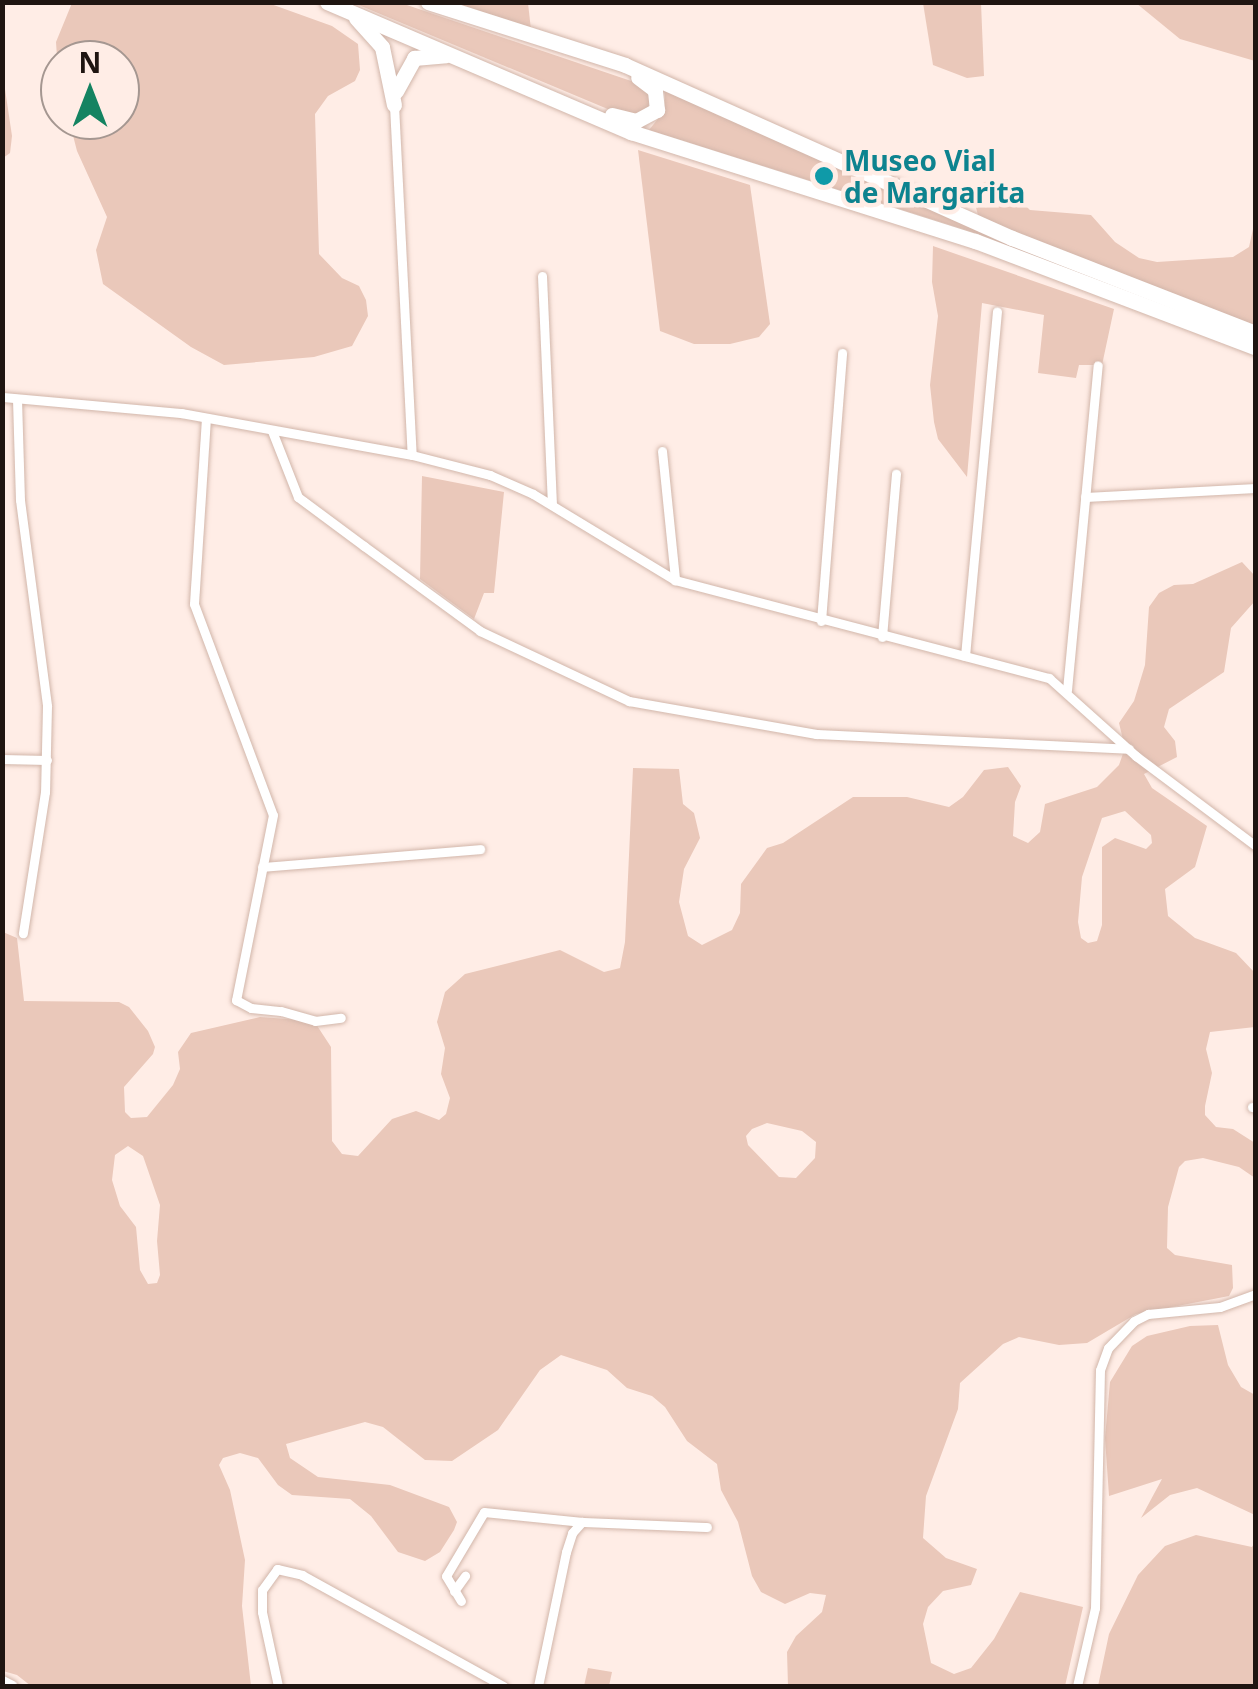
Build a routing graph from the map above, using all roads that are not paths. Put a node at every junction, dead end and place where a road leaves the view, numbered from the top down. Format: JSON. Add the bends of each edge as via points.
{"nodes":[{"id":1,"x":327,"y":2,"type":"edge"},
{"id":2,"x":428,"y":2,"type":"edge"},
{"id":3,"x":346,"y":9,"type":"junction"},
{"id":4,"x":546,"y":40,"type":"junction"},
{"id":5,"x":455,"y":56,"type":"junction"},
{"id":6,"x":486,"y":69,"type":"junction"},
{"id":7,"x":394,"y":105,"type":"junction"},
{"id":8,"x":542,"y":276,"type":"dead end"},
{"id":9,"x":997,"y":311,"type":"dead end"},
{"id":10,"x":1256,"y":333,"type":"edge"},
{"id":11,"x":1256,"y":348,"type":"edge"},
{"id":12,"x":842,"y":353,"type":"dead end"},
{"id":13,"x":1098,"y":365,"type":"dead end"},
{"id":14,"x":2,"y":397,"type":"edge"},
{"id":15,"x":17,"y":399,"type":"junction"},
{"id":16,"x":206,"y":418,"type":"junction"},
{"id":17,"x":272,"y":431,"type":"junction"},
{"id":18,"x":662,"y":451,"type":"dead end"},
{"id":19,"x":412,"y":455,"type":"junction"},
{"id":20,"x":896,"y":474,"type":"dead end"},
{"id":21,"x":1256,"y":488,"type":"edge"},
{"id":22,"x":1085,"y":498,"type":"junction"},
{"id":23,"x":552,"y":505,"type":"junction"},
{"id":24,"x":675,"y":580,"type":"junction"},
{"id":25,"x":821,"y":621,"type":"junction"},
{"id":26,"x":882,"y":637,"type":"junction"},
{"id":27,"x":964,"y":656,"type":"junction"},
{"id":28,"x":1066,"y":690,"type":"junction"},
{"id":29,"x":1129,"y":750,"type":"junction"},
{"id":30,"x":2,"y":759,"type":"edge"},
{"id":31,"x":47,"y":760,"type":"junction"},
{"id":32,"x":1256,"y":846,"type":"edge"},
{"id":33,"x":480,"y":849,"type":"dead end"},
{"id":34,"x":262,"y":866,"type":"junction"},
{"id":35,"x":23,"y":933,"type":"dead end"},
{"id":36,"x":341,"y":1018,"type":"dead end"},
{"id":37,"x":1256,"y":1294,"type":"edge"},
{"id":38,"x":582,"y":1522,"type":"junction"},
{"id":39,"x":708,"y":1528,"type":"dead end"},
{"id":40,"x":464,"y":1576,"type":"dead end"},
{"id":41,"x":454,"y":1591,"type":"junction"},
{"id":42,"x":461,"y":1601,"type":"dead end"},
{"id":43,"x":2,"y":1681,"type":"edge"},
{"id":44,"x":12,"y":1686,"type":"edge"},
{"id":45,"x":278,"y":1686,"type":"edge"},
{"id":46,"x":503,"y":1686,"type":"edge"},
{"id":47,"x":538,"y":1686,"type":"edge"},
{"id":48,"x":1077,"y":1686,"type":"edge"}],
"edges":[{"from":1,"to":3,"type":"main road"},
{"from":2,"to":4,"type":"main road"},
{"from":3,"to":5,"type":"main road"},
{"from":3,"to":7,"type":"main road","via":[[382,47]]},
{"from":4,"to":6,"type":"main road","via":[[650,84],[657,110],[644,120],[626,120]]},
{"from":4,"to":10,"type":"main road","via":[[656,78],[1012,238]]},
{"from":5,"to":6,"type":"main road"},
{"from":5,"to":7,"type":"main road","via":[[414,58],[400,76]]},
{"from":6,"to":11,"type":"main road","via":[[631,132],[975,241]]},
{"from":7,"to":19,"type":"street"},
{"from":8,"to":23,"type":"street"},
{"from":9,"to":27,"type":"street"},
{"from":12,"to":25,"type":"street"},
{"from":13,"to":22,"type":"street"},
{"from":14,"to":15,"type":"street"},
{"from":15,"to":16,"type":"street"},
{"from":15,"to":31,"type":"street","via":[[20,500],[47,706]]},
{"from":16,"to":17,"type":"street"},
{"from":16,"to":34,"type":"street","via":[[194,604],[273,815]]},
{"from":17,"to":19,"type":"street"},
{"from":17,"to":29,"type":"street","via":[[298,496],[480,631],[629,701],[816,734]]},
{"from":18,"to":24,"type":"street"},
{"from":19,"to":23,"type":"street","via":[[490,476]]},
{"from":20,"to":26,"type":"street"},
{"from":21,"to":22,"type":"street"},
{"from":22,"to":28,"type":"street"},
{"from":23,"to":24,"type":"street"},
{"from":24,"to":25,"type":"street"},
{"from":25,"to":26,"type":"street"},
{"from":26,"to":27,"type":"street"},
{"from":27,"to":28,"type":"street","via":[[1049,678]]},
{"from":28,"to":29,"type":"street"},
{"from":29,"to":32,"type":"street"},
{"from":30,"to":31,"type":"street"},
{"from":31,"to":35,"type":"street"},
{"from":33,"to":34,"type":"street"},
{"from":34,"to":36,"type":"street","via":[[236,1000],[315,1021]]},
{"from":37,"to":48,"type":"street","via":[[1220,1308],[1148,1314],[1108,1348],[1100,1370],[1096,1608]]},
{"from":38,"to":39,"type":"street"},
{"from":38,"to":41,"type":"street","via":[[484,1512],[448,1568]]},
{"from":38,"to":47,"type":"street","via":[[566,1552]]},
{"from":40,"to":41,"type":"street"},
{"from":41,"to":42,"type":"street"},
{"from":43,"to":44,"type":"street"},
{"from":45,"to":46,"type":"street","via":[[262,1612],[262,1590],[277,1569],[302,1575]]}]}
